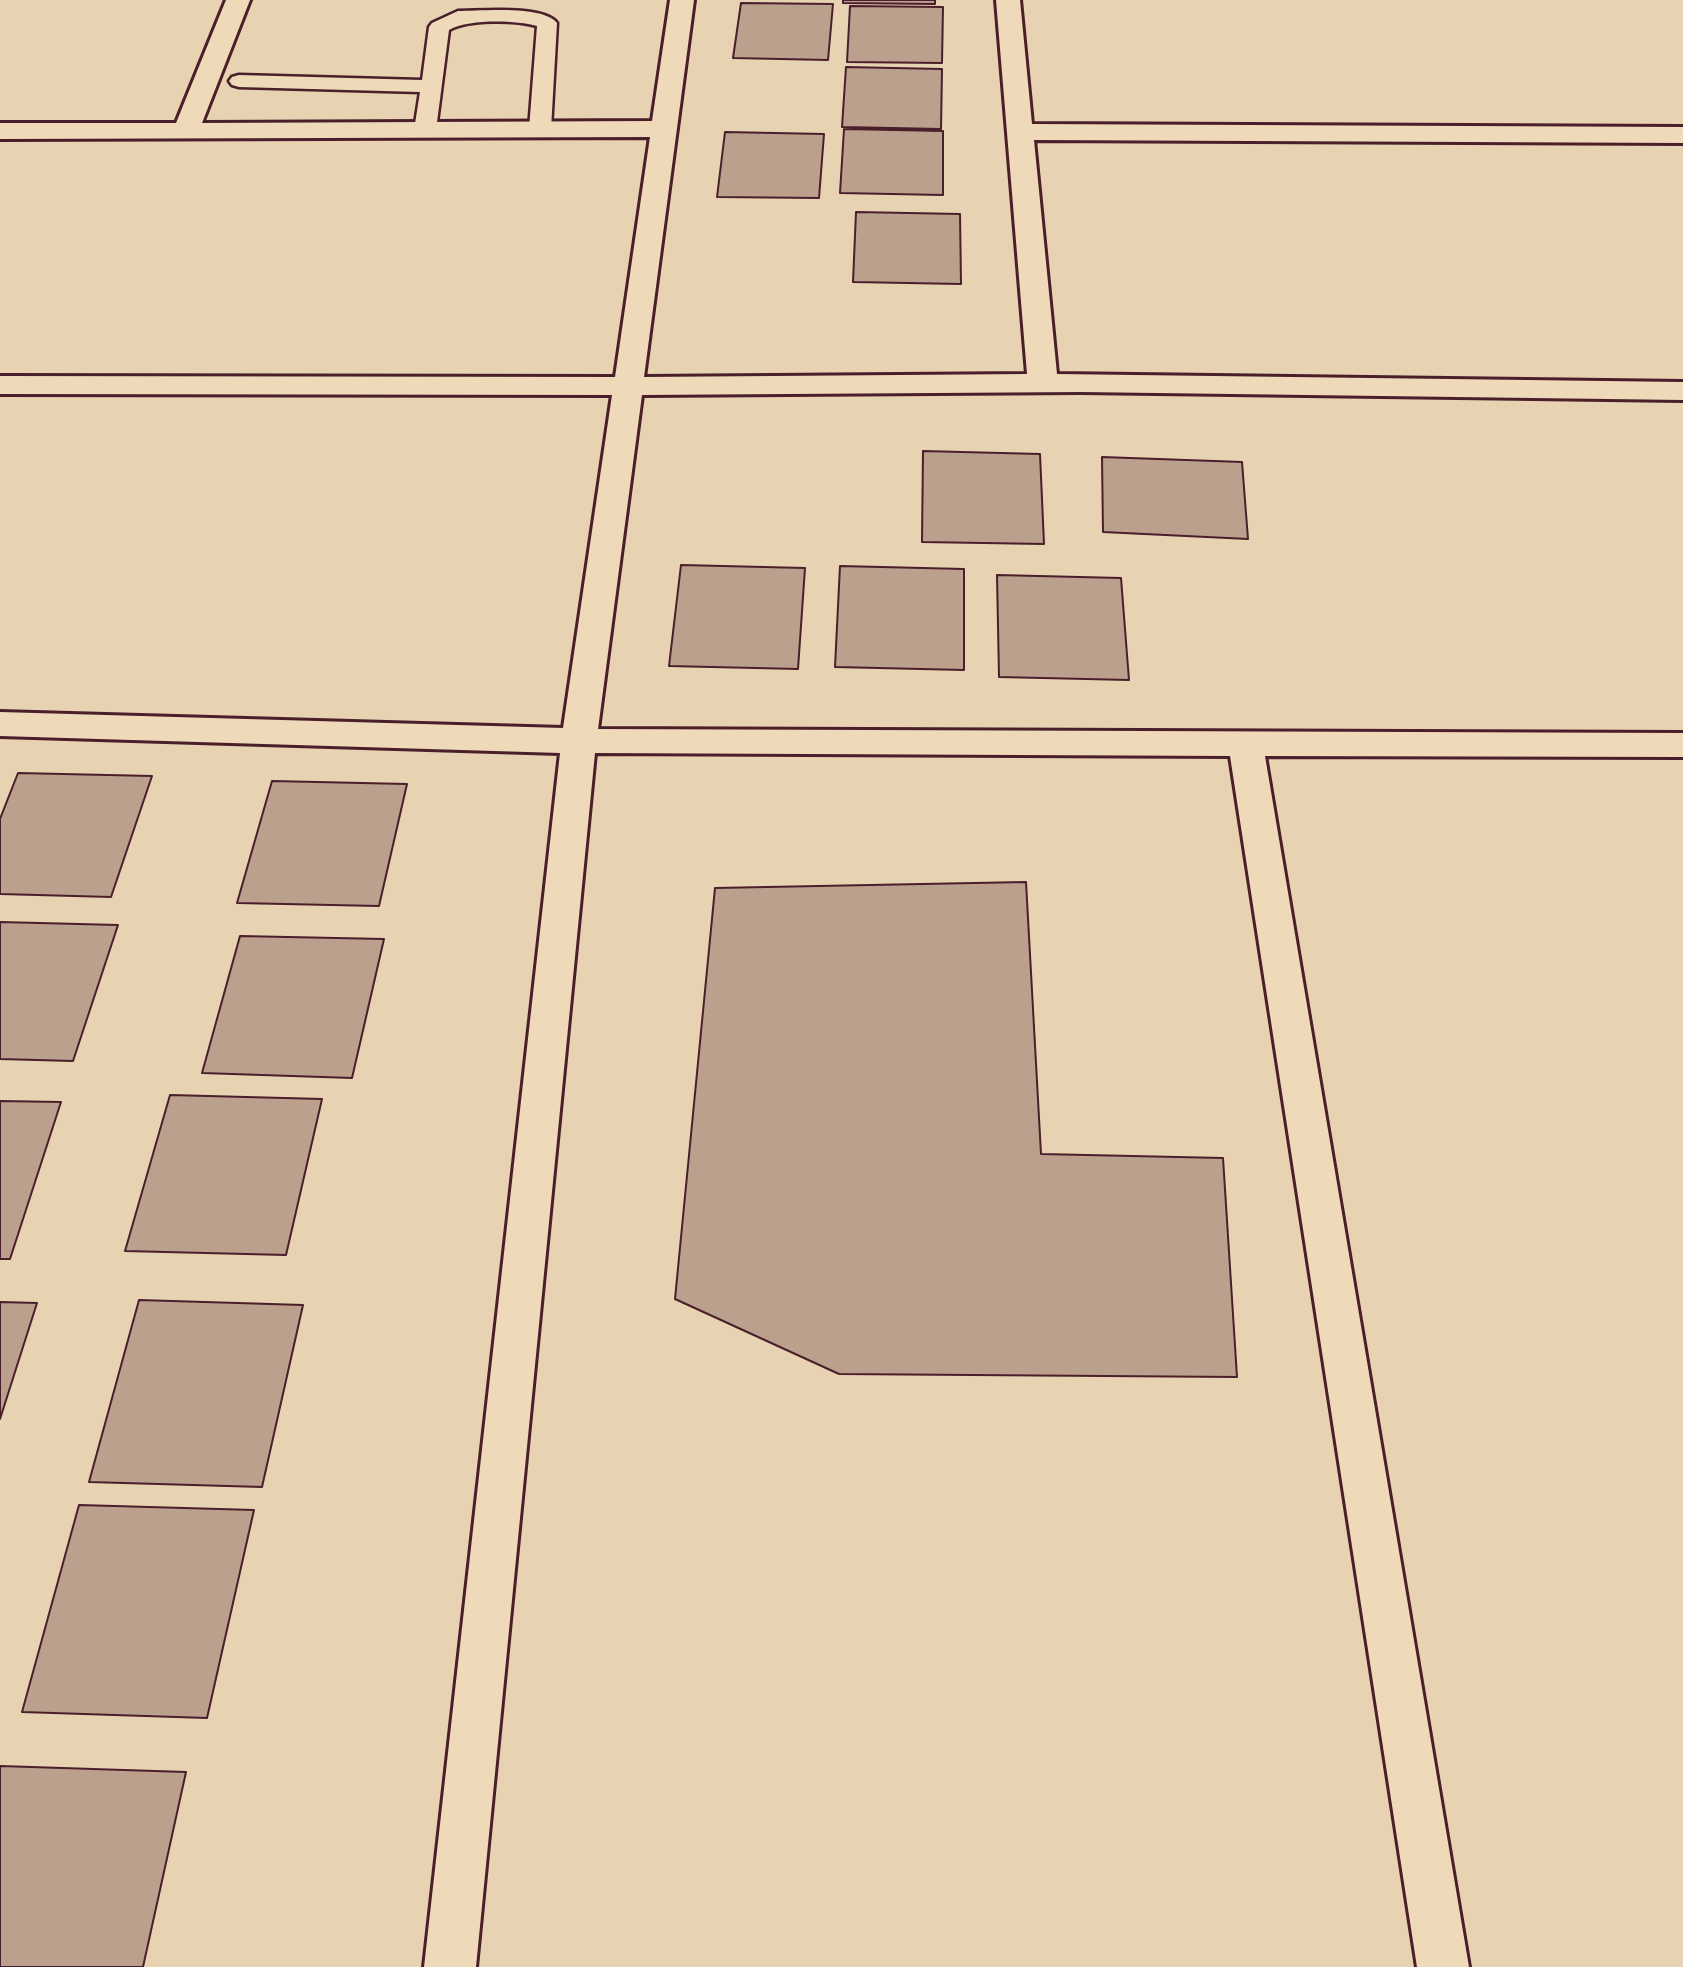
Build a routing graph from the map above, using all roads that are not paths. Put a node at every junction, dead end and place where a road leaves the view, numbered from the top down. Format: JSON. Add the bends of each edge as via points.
{"nodes":[{"id":1,"x":239,"y":0,"type":"edge"},
{"id":2,"x":681,"y":0,"type":"edge"},
{"id":3,"x":1008,"y":0,"type":"edge"},
{"id":4,"x":239,"y":81,"type":"dead end"},
{"id":5,"x":431,"y":86,"type":"junction"},
{"id":6,"x":663,"y":129,"type":"junction"},
{"id":7,"x":186,"y":130,"type":"junction"},
{"id":8,"x":425,"y":130,"type":"junction"},
{"id":9,"x":540,"y":130,"type":"junction"},
{"id":10,"x":0,"y":131,"type":"edge"},
{"id":11,"x":1020,"y":132,"type":"junction"},
{"id":12,"x":1683,"y":135,"type":"edge"},
{"id":13,"x":1043,"y":383,"type":"junction"},
{"id":14,"x":0,"y":385,"type":"edge"},
{"id":15,"x":629,"y":386,"type":"junction"},
{"id":16,"x":1683,"y":391,"type":"edge"},
{"id":17,"x":0,"y":724,"type":"edge"},
{"id":18,"x":579,"y":741,"type":"junction"},
{"id":19,"x":1246,"y":744,"type":"junction"},
{"id":20,"x":1683,"y":745,"type":"edge"},
{"id":21,"x":450,"y":1967,"type":"edge"},
{"id":22,"x":1443,"y":1967,"type":"edge"}],
"edges":[{"from":1,"to":7,"type":"street"},
{"from":2,"to":6,"type":"street"},
{"from":3,"to":11,"type":"street"},
{"from":4,"to":5,"type":"lane"},
{"from":5,"to":8,"type":"lane"},
{"from":5,"to":9,"type":"lane","via":[[439,27],[447,21],[458,17],[539,19],[547,23]]},
{"from":6,"to":9,"type":"street"},
{"from":6,"to":15,"type":"street"},
{"from":7,"to":8,"type":"street"},
{"from":7,"to":10,"type":"street"},
{"from":8,"to":9,"type":"street"},
{"from":11,"to":12,"type":"street"},
{"from":11,"to":13,"type":"street"},
{"from":13,"to":15,"type":"street"},
{"from":13,"to":16,"type":"street"},
{"from":14,"to":15,"type":"street"},
{"from":15,"to":18,"type":"street"},
{"from":17,"to":18,"type":"street"},
{"from":18,"to":19,"type":"street"},
{"from":18,"to":21,"type":"street"},
{"from":19,"to":20,"type":"street"},
{"from":19,"to":22,"type":"street"}]}
